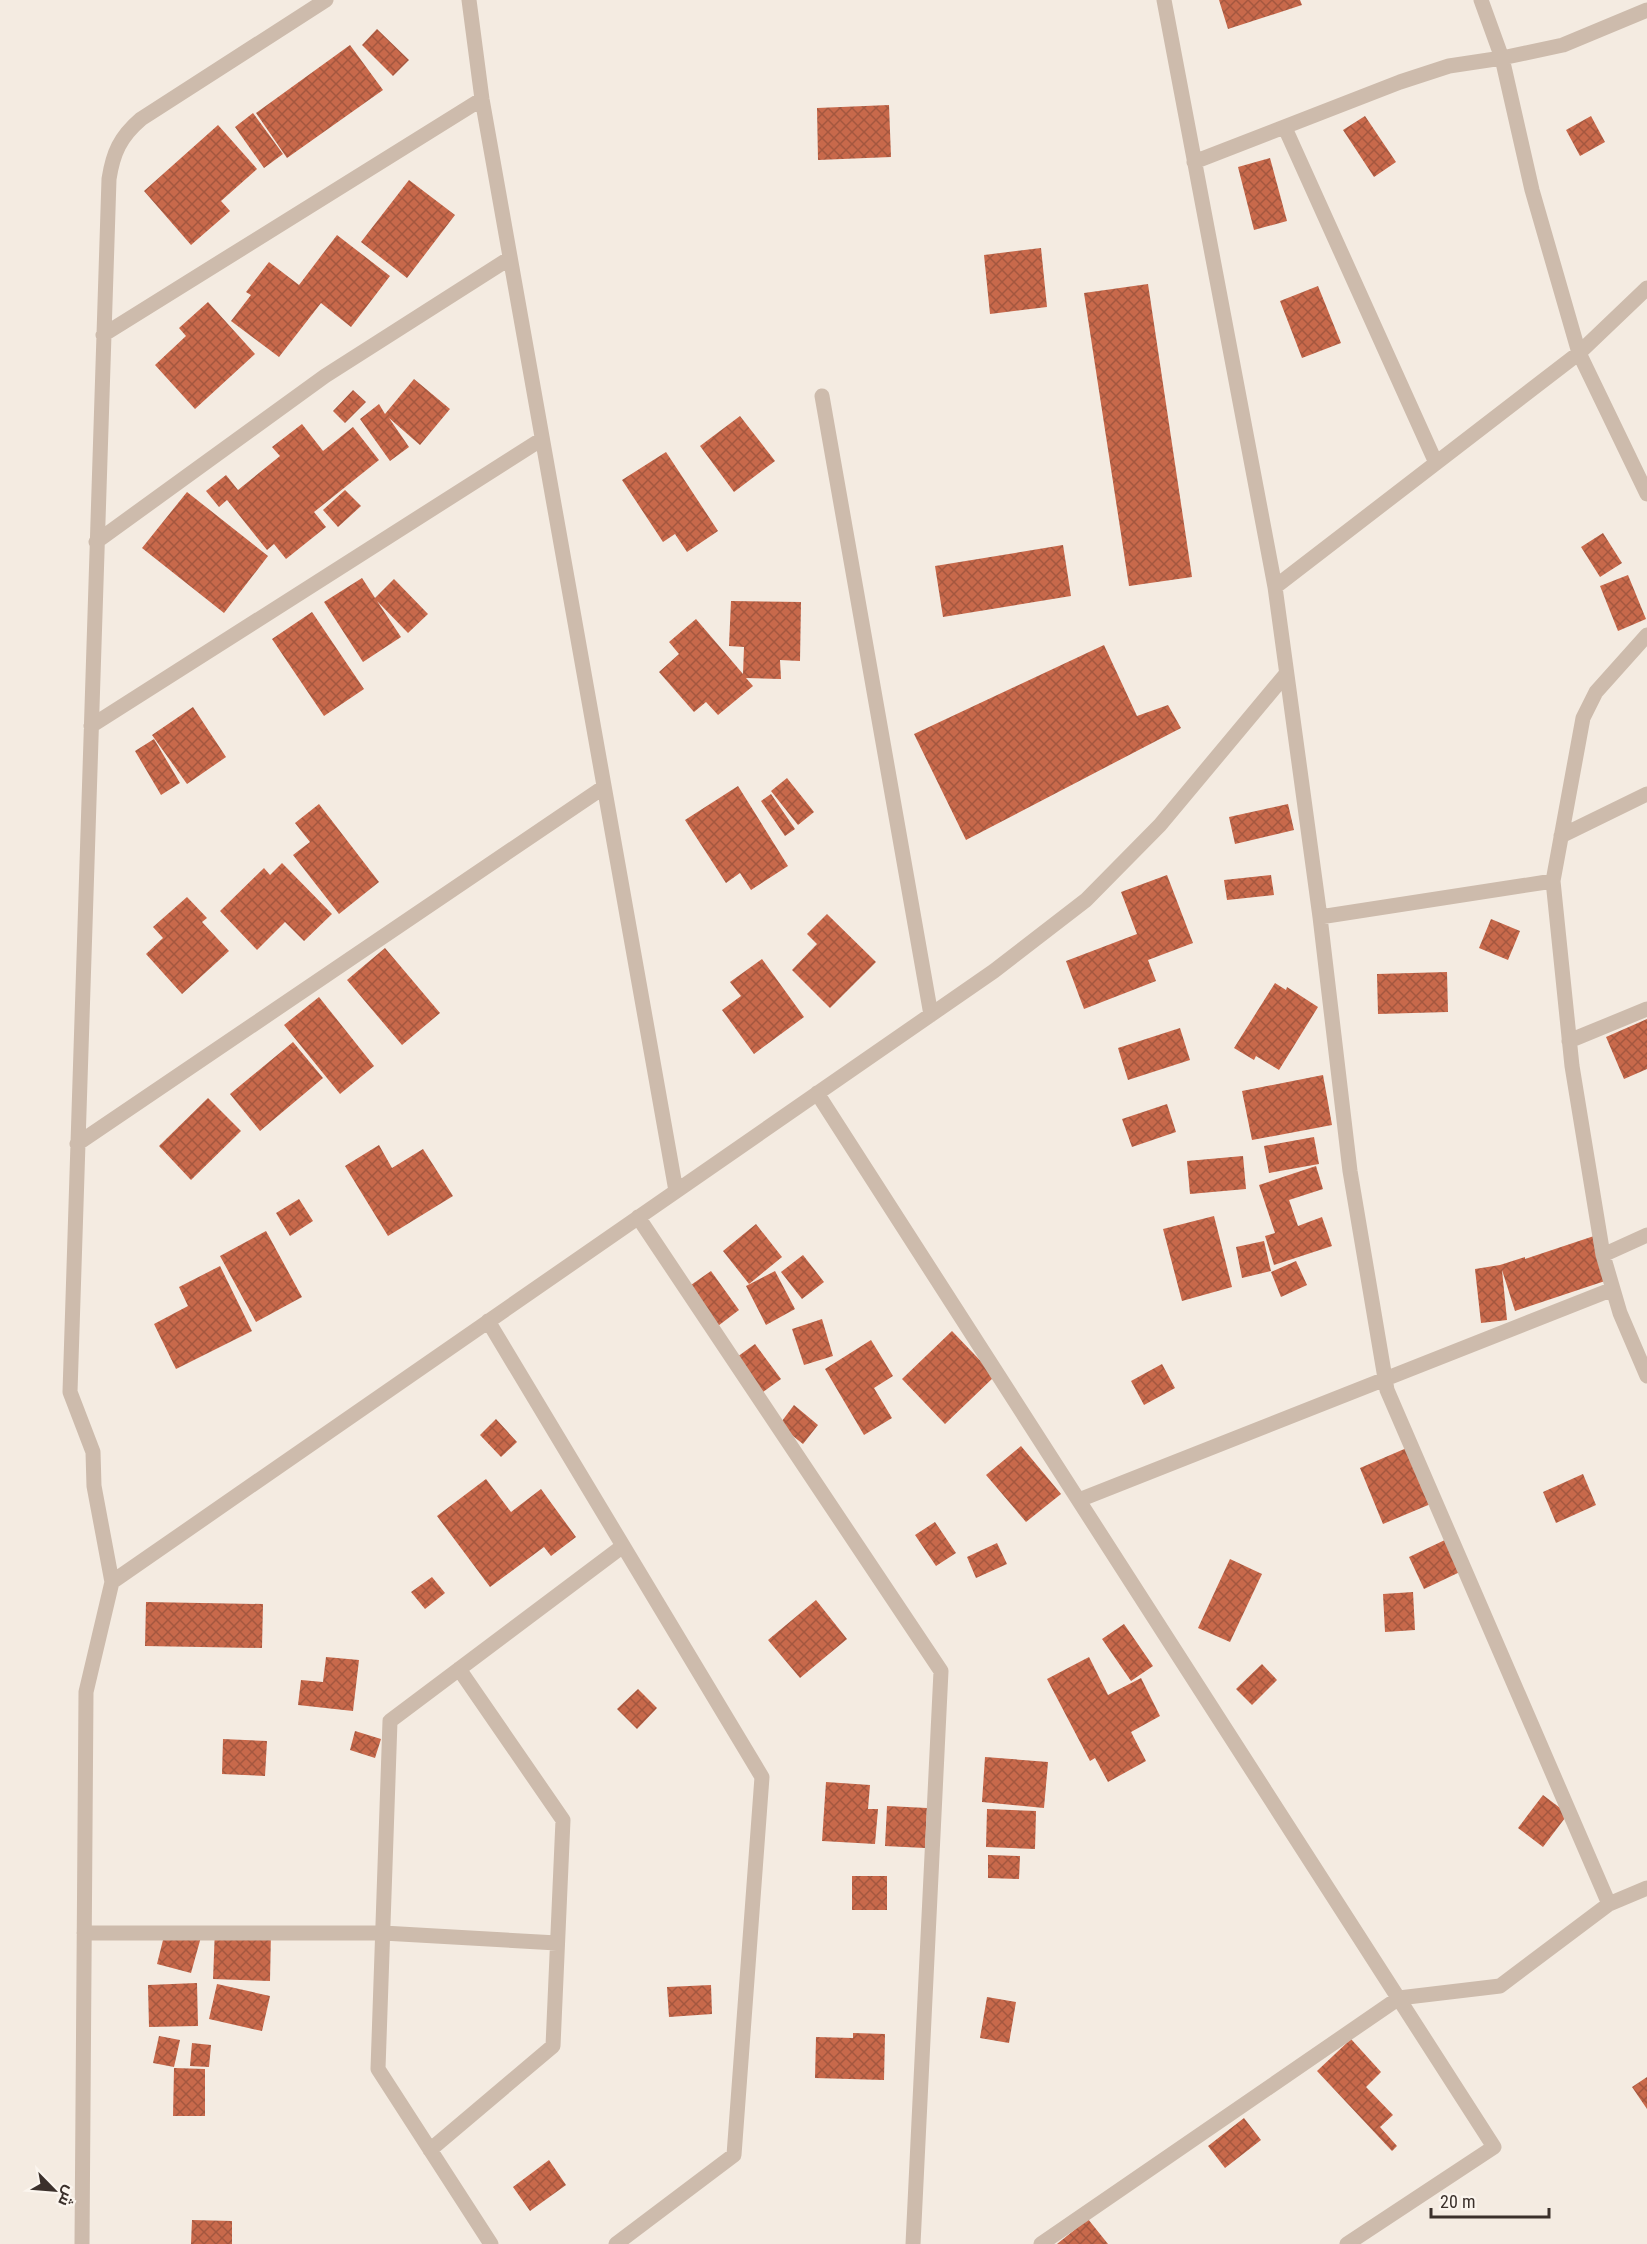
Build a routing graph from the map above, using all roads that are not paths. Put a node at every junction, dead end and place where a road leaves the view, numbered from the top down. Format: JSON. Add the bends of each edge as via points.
{"nodes":[{"id":1,"x":326,"y":0,"type":"edge"},
{"id":2,"x":469,"y":0,"type":"edge"},
{"id":3,"x":1164,"y":0,"type":"edge"},
{"id":4,"x":1481,"y":0,"type":"edge"},
{"id":5,"x":1647,"y":10,"type":"edge"},
{"id":6,"x":1502,"y":58,"type":"junction"},
{"id":7,"x":482,"y":99,"type":"junction"},
{"id":8,"x":1286,"y":128,"type":"junction"},
{"id":9,"x":1194,"y":162,"type":"junction"},
{"id":10,"x":510,"y":258,"type":"junction"},
{"id":11,"x":1647,"y":288,"type":"edge"},
{"id":12,"x":103,"y":335,"type":"junction"},
{"id":13,"x":1579,"y":353,"type":"junction"},
{"id":14,"x":822,"y":396,"type":"dead end"},
{"id":15,"x":542,"y":439,"type":"junction"},
{"id":16,"x":1436,"y":463,"type":"junction"},
{"id":17,"x":1647,"y":494,"type":"edge"},
{"id":18,"x":96,"y":542,"type":"junction"},
{"id":19,"x":1275,"y":587,"type":"junction"},
{"id":20,"x":1647,"y":635,"type":"edge"},
{"id":21,"x":1286,"y":674,"type":"junction"},
{"id":22,"x":91,"y":726,"type":"junction"},
{"id":23,"x":604,"y":787,"type":"junction"},
{"id":24,"x":1647,"y":794,"type":"edge"},
{"id":25,"x":1561,"y":836,"type":"junction"},
{"id":26,"x":1553,"y":881,"type":"junction"},
{"id":27,"x":1320,"y":917,"type":"junction"},
{"id":28,"x":1647,"y":1009,"type":"edge"},
{"id":29,"x":931,"y":1015,"type":"junction"},
{"id":30,"x":1569,"y":1041,"type":"junction"},
{"id":31,"x":817,"y":1093,"type":"junction"},
{"id":32,"x":77,"y":1144,"type":"junction"},
{"id":33,"x":676,"y":1191,"type":"junction"},
{"id":34,"x":638,"y":1217,"type":"junction"},
{"id":35,"x":1647,"y":1235,"type":"edge"},
{"id":36,"x":1603,"y":1254,"type":"junction"},
{"id":37,"x":1613,"y":1289,"type":"junction"},
{"id":38,"x":488,"y":1321,"type":"junction"},
{"id":39,"x":1647,"y":1376,"type":"edge"},
{"id":40,"x":1385,"y":1379,"type":"junction"},
{"id":41,"x":1079,"y":1500,"type":"junction"},
{"id":42,"x":623,"y":1546,"type":"junction"},
{"id":43,"x":112,"y":1582,"type":"junction"},
{"id":44,"x":459,"y":1669,"type":"junction"},
{"id":45,"x":1647,"y":1888,"type":"edge"},
{"id":46,"x":1609,"y":1904,"type":"junction"},
{"id":47,"x":84,"y":1933,"type":"junction"},
{"id":48,"x":383,"y":1933,"type":"junction"},
{"id":49,"x":557,"y":1943,"type":"junction"},
{"id":50,"x":1399,"y":1998,"type":"junction"},
{"id":51,"x":430,"y":2150,"type":"junction"},
{"id":52,"x":82,"y":2244,"type":"edge"},
{"id":53,"x":491,"y":2244,"type":"edge"},
{"id":54,"x":616,"y":2244,"type":"edge"},
{"id":55,"x":913,"y":2244,"type":"edge"},
{"id":56,"x":1041,"y":2244,"type":"edge"},
{"id":57,"x":1347,"y":2244,"type":"edge"}],
"edges":[{"from":1,"to":12,"type":"street","via":[[141,119],[118,143],[109,179]]},
{"from":2,"to":7,"type":"street"},
{"from":3,"to":9,"type":"street"},
{"from":4,"to":6,"type":"street"},
{"from":5,"to":6,"type":"street","via":[[1563,45]]},
{"from":6,"to":8,"type":"street","via":[[1449,66]]},
{"from":6,"to":13,"type":"street","via":[[1532,190]]},
{"from":7,"to":10,"type":"street"},
{"from":7,"to":12,"type":"street"},
{"from":8,"to":9,"type":"street"},
{"from":8,"to":16,"type":"street"},
{"from":9,"to":19,"type":"street"},
{"from":10,"to":15,"type":"street"},
{"from":10,"to":18,"type":"street","via":[[325,376]]},
{"from":11,"to":13,"type":"street"},
{"from":12,"to":18,"type":"street"},
{"from":13,"to":16,"type":"street"},
{"from":13,"to":17,"type":"street"},
{"from":14,"to":29,"type":"street"},
{"from":15,"to":22,"type":"street"},
{"from":15,"to":23,"type":"street"},
{"from":16,"to":19,"type":"street"},
{"from":18,"to":22,"type":"street"},
{"from":19,"to":21,"type":"street"},
{"from":20,"to":25,"type":"street","via":[[1596,692],[1583,718]]},
{"from":21,"to":27,"type":"street"},
{"from":21,"to":29,"type":"street","via":[[1160,825],[1086,900]]},
{"from":22,"to":32,"type":"street"},
{"from":23,"to":32,"type":"street"},
{"from":23,"to":33,"type":"street"},
{"from":24,"to":25,"type":"street"},
{"from":25,"to":26,"type":"street"},
{"from":26,"to":27,"type":"street"},
{"from":26,"to":30,"type":"street"},
{"from":27,"to":40,"type":"street","via":[[1350,1171]]},
{"from":28,"to":30,"type":"street"},
{"from":29,"to":31,"type":"street"},
{"from":30,"to":36,"type":"street"},
{"from":31,"to":33,"type":"street"},
{"from":31,"to":41,"type":"street"},
{"from":32,"to":43,"type":"street","via":[[69,1392],[93,1452],[94,1486]]},
{"from":33,"to":34,"type":"street"},
{"from":34,"to":38,"type":"street"},
{"from":34,"to":55,"type":"street","via":[[940,1671]]},
{"from":35,"to":36,"type":"street"},
{"from":36,"to":37,"type":"street"},
{"from":37,"to":39,"type":"street"},
{"from":37,"to":40,"type":"street"},
{"from":38,"to":42,"type":"street"},
{"from":38,"to":43,"type":"street"},
{"from":40,"to":41,"type":"street"},
{"from":40,"to":46,"type":"street"},
{"from":41,"to":50,"type":"street"},
{"from":42,"to":44,"type":"street"},
{"from":42,"to":54,"type":"street","via":[[762,1777],[734,2156]]},
{"from":43,"to":47,"type":"street","via":[[86,1692]]},
{"from":44,"to":48,"type":"street","via":[[390,1720]]},
{"from":44,"to":49,"type":"street","via":[[563,1820]]},
{"from":45,"to":46,"type":"street"},
{"from":46,"to":50,"type":"street","via":[[1500,1986]]},
{"from":47,"to":48,"type":"street"},
{"from":47,"to":52,"type":"street"},
{"from":48,"to":49,"type":"street"},
{"from":48,"to":51,"type":"street","via":[[378,2069]]},
{"from":49,"to":51,"type":"street","via":[[553,2046]]},
{"from":50,"to":56,"type":"street"},
{"from":50,"to":57,"type":"street","via":[[1494,2147]]},
{"from":51,"to":53,"type":"street"}]}
